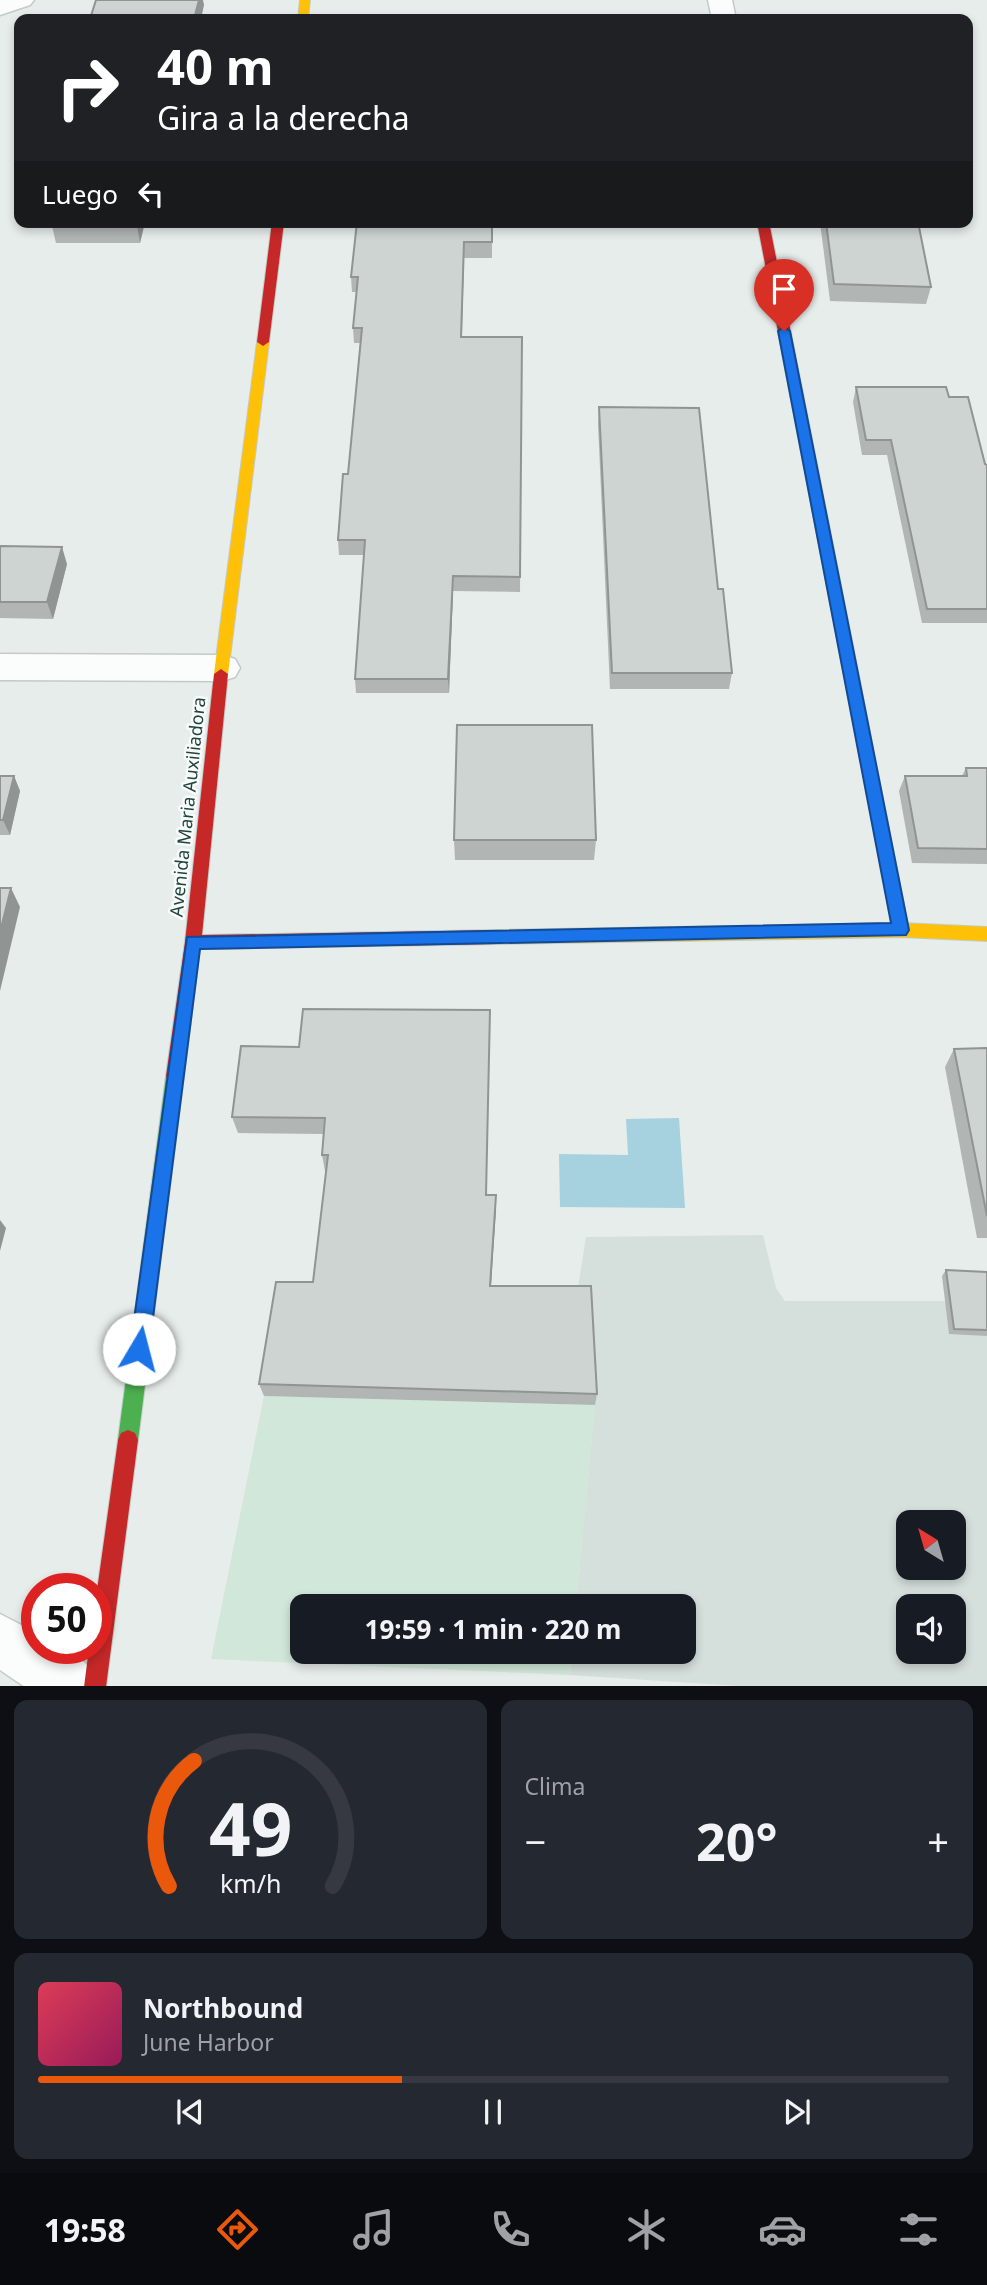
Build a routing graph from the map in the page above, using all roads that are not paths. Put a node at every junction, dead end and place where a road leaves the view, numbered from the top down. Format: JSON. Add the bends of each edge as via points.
{"nodes":[{"id":1,"x":22,"y":0,"type":"edge"},
{"id":2,"x":0,"y":8,"type":"edge"},
{"id":3,"x":277,"y":228,"type":"edge"},
{"id":4,"x":764,"y":228,"type":"edge"},
{"id":5,"x":0,"y":667,"type":"edge"},
{"id":6,"x":222,"y":668,"type":"junction"},
{"id":7,"x":901,"y":930,"type":"junction"},
{"id":8,"x":987,"y":934,"type":"edge"},
{"id":9,"x":193,"y":942,"type":"junction"},
{"id":10,"x":0,"y":1640,"type":"edge"},
{"id":11,"x":74,"y":1686,"type":"edge"},
{"id":12,"x":95,"y":1686,"type":"edge"}],
"edges":[{"from":1,"to":2,"type":"street"},
{"from":3,"to":6,"type":"street","name":"Avenida Maria Auxiliadora"},
{"from":4,"to":7,"type":"street"},
{"from":5,"to":6,"type":"street"},
{"from":6,"to":9,"type":"street","name":"Avenida Maria Auxiliadora"},
{"from":7,"to":8,"type":"street"},
{"from":7,"to":9,"type":"street"},
{"from":9,"to":12,"type":"street","name":"Avenida Maria Auxiliadora"},
{"from":10,"to":11,"type":"street"}]}
